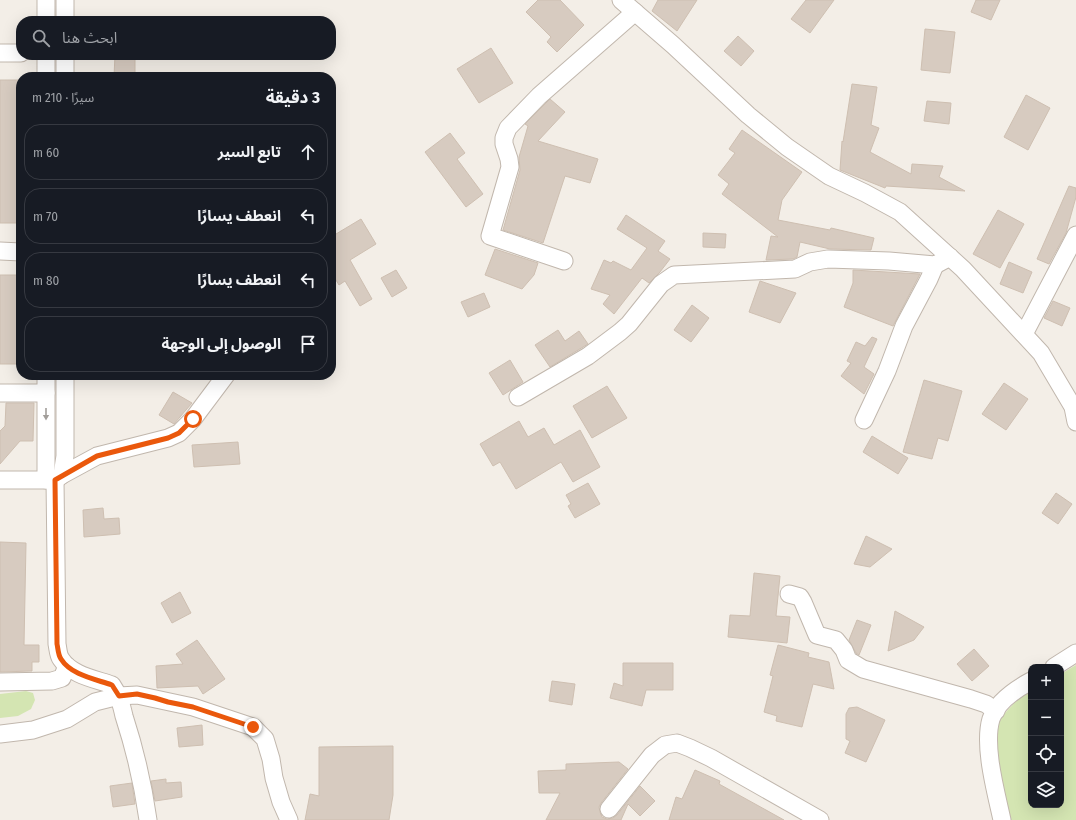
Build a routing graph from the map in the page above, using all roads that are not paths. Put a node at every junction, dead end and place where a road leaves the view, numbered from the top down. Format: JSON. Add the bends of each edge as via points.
{"nodes":[{"id":1,"x":46,"y":0,"type":"edge"},
{"id":2,"x":65,"y":0,"type":"edge"},
{"id":3,"x":621,"y":0,"type":"edge"},
{"id":4,"x":635,"y":12,"type":"junction"},
{"id":5,"x":46,"y":16,"type":"edge"},
{"id":6,"x":65,"y":16,"type":"edge"},
{"id":7,"x":0,"y":53,"type":"edge"},
{"id":8,"x":16,"y":53,"type":"edge"},
{"id":9,"x":46,"y":60,"type":"edge"},
{"id":10,"x":65,"y":60,"type":"edge"},
{"id":11,"x":46,"y":72,"type":"edge"},
{"id":12,"x":65,"y":72,"type":"edge"},
{"id":13,"x":1076,"y":235,"type":"edge"},
{"id":14,"x":0,"y":251,"type":"edge"},
{"id":15,"x":16,"y":252,"type":"edge"},
{"id":16,"x":950,"y":257,"type":"junction"},
{"id":17,"x":564,"y":261,"type":"dead end"},
{"id":18,"x":935,"y":265,"type":"junction"},
{"id":19,"x":1024,"y":334,"type":"junction"},
{"id":20,"x":46,"y":380,"type":"edge"},
{"id":21,"x":65,"y":380,"type":"edge"},
{"id":22,"x":222,"y":380,"type":"edge"},
{"id":23,"x":0,"y":393,"type":"edge"},
{"id":24,"x":46,"y":393,"type":"junction"},
{"id":25,"x":518,"y":396,"type":"dead end"},
{"id":26,"x":864,"y":420,"type":"dead end"},
{"id":27,"x":1076,"y":422,"type":"edge"},
{"id":28,"x":54,"y":479,"type":"junction"},
{"id":29,"x":0,"y":480,"type":"edge"},
{"id":30,"x":789,"y":594,"type":"dead end"},
{"id":31,"x":1076,"y":653,"type":"edge"},
{"id":32,"x":1059,"y":664,"type":"edge"},
{"id":33,"x":67,"y":666,"type":"junction"},
{"id":34,"x":0,"y":682,"type":"edge"},
{"id":35,"x":1028,"y":683,"type":"edge"},
{"id":36,"x":119,"y":696,"type":"junction"},
{"id":37,"x":996,"y":711,"type":"junction"},
{"id":38,"x":0,"y":734,"type":"edge"},
{"id":39,"x":608,"y":809,"type":"dead end"},
{"id":40,"x":148,"y":820,"type":"edge"},
{"id":41,"x":289,"y":820,"type":"edge"},
{"id":42,"x":820,"y":820,"type":"edge"},
{"id":43,"x":1002,"y":820,"type":"edge"}],
"edges":[{"from":1,"to":5,"type":"street"},
{"from":2,"to":6,"type":"street"},
{"from":3,"to":4,"type":"street"},
{"from":4,"to":16,"type":"street","via":[[748,116],[829,176],[900,212]]},
{"from":4,"to":17,"type":"street","via":[[539,96],[508,128],[504,138],[510,167],[490,236]]},
{"from":7,"to":8,"type":"street"},
{"from":9,"to":11,"type":"street"},
{"from":10,"to":12,"type":"street"},
{"from":13,"to":19,"type":"street"},
{"from":14,"to":15,"type":"street"},
{"from":16,"to":18,"type":"street"},
{"from":16,"to":19,"type":"street"},
{"from":18,"to":25,"type":"street","via":[[828,259],[810,262],[795,269],[674,275],[660,284],[620,332],[588,356]]},
{"from":18,"to":26,"type":"street","via":[[904,326]]},
{"from":19,"to":27,"type":"street","via":[[1041,353],[1073,407]]},
{"from":20,"to":24,"type":"street"},
{"from":21,"to":28,"type":"street","via":[[65,456]]},
{"from":22,"to":28,"type":"street","via":[[179,433],[97,456]]},
{"from":23,"to":24,"type":"street"},
{"from":24,"to":28,"type":"street","one_way":true},
{"from":28,"to":29,"type":"street"},
{"from":28,"to":33,"type":"street","via":[[57,644],[60,658]]},
{"from":30,"to":37,"type":"street","via":[[800,597],[817,635],[836,640],[848,660],[863,669],[971,699]]},
{"from":31,"to":32,"type":"street"},
{"from":33,"to":34,"type":"street","via":[[62,678],[52,681]]},
{"from":33,"to":36,"type":"street","via":[[81,675],[112,685]]},
{"from":35,"to":37,"type":"street","via":[[999,705]]},
{"from":36,"to":38,"type":"street","via":[[95,702],[67,719],[33,730]]},
{"from":36,"to":40,"type":"street","via":[[131,734]]},
{"from":36,"to":41,"type":"street","via":[[137,694],[155,698],[193,707],[253,727],[265,739],[281,802]]},
{"from":37,"to":43,"type":"street","via":[[988,735],[988,752]]},
{"from":39,"to":42,"type":"street","via":[[652,755],[665,746],[677,743],[711,758]]}]}
